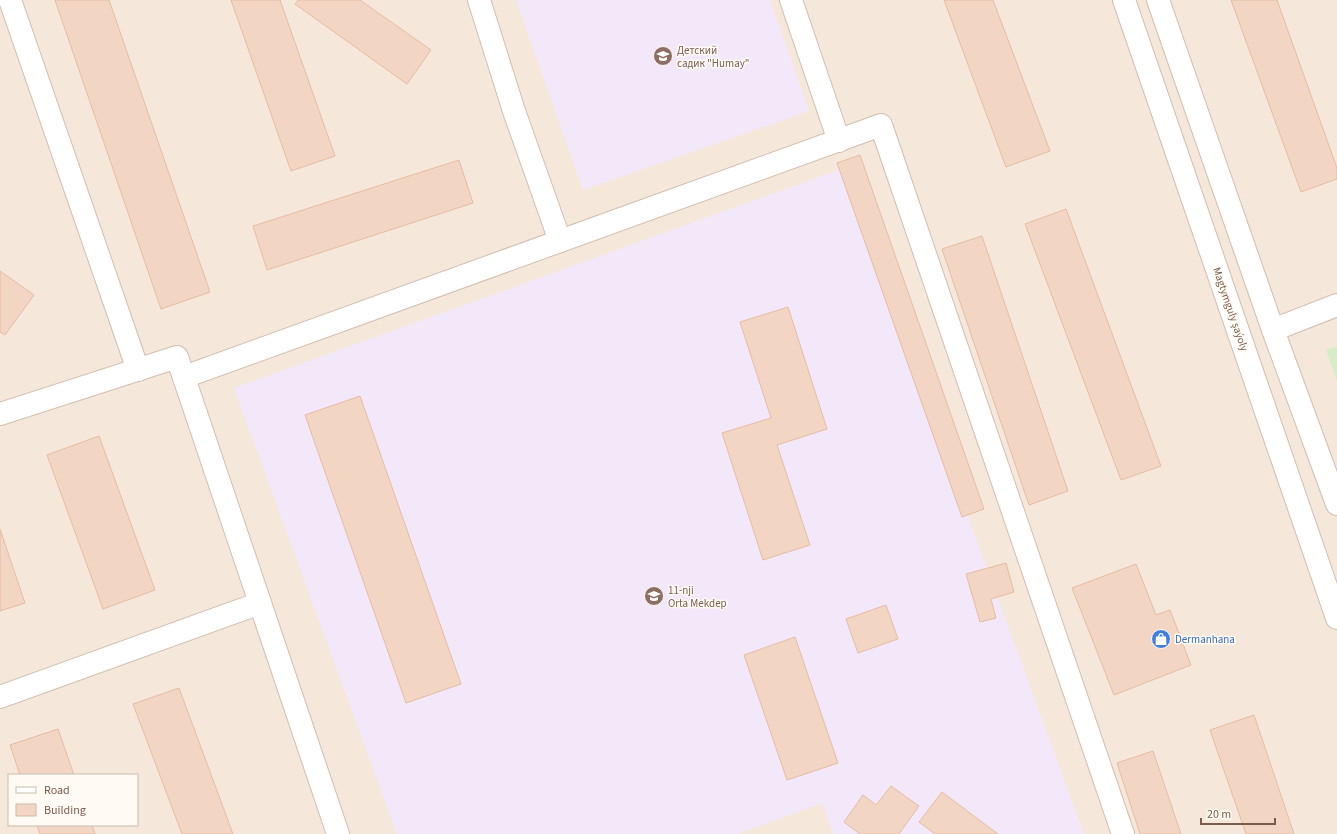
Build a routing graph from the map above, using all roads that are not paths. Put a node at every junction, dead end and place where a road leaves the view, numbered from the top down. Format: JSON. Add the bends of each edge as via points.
{"nodes":[{"id":1,"x":10,"y":0,"type":"edge"},
{"id":2,"x":479,"y":0,"type":"edge"},
{"id":3,"x":791,"y":0,"type":"edge"},
{"id":4,"x":1124,"y":0,"type":"edge"},
{"id":5,"x":1158,"y":0,"type":"edge"},
{"id":6,"x":839,"y":141,"type":"junction"},
{"id":7,"x":560,"y":241,"type":"junction"},
{"id":8,"x":1337,"y":305,"type":"edge"},
{"id":9,"x":1273,"y":330,"type":"junction"},
{"id":10,"x":138,"y":370,"type":"junction"},
{"id":11,"x":184,"y":377,"type":"junction"},
{"id":12,"x":0,"y":414,"type":"edge"},
{"id":13,"x":1337,"y":504,"type":"edge"},
{"id":14,"x":260,"y":603,"type":"junction"},
{"id":15,"x":1337,"y":618,"type":"edge"},
{"id":16,"x":0,"y":697,"type":"edge"},
{"id":17,"x":338,"y":834,"type":"edge"},
{"id":18,"x":1123,"y":834,"type":"edge"}],
"edges":[{"from":1,"to":10,"type":"street"},
{"from":2,"to":7,"type":"street","via":[[514,111]]},
{"from":3,"to":6,"type":"street"},
{"from":4,"to":15,"type":"street","name":"Magtymguly şaýoly"},
{"from":5,"to":9,"type":"street"},
{"from":6,"to":7,"type":"street"},
{"from":6,"to":18,"type":"street","via":[[880,125]]},
{"from":7,"to":11,"type":"street"},
{"from":8,"to":9,"type":"street"},
{"from":9,"to":13,"type":"street"},
{"from":10,"to":11,"type":"street","via":[[177,357]]},
{"from":10,"to":12,"type":"street"},
{"from":11,"to":14,"type":"street"},
{"from":14,"to":16,"type":"street"},
{"from":14,"to":17,"type":"street"}]}
